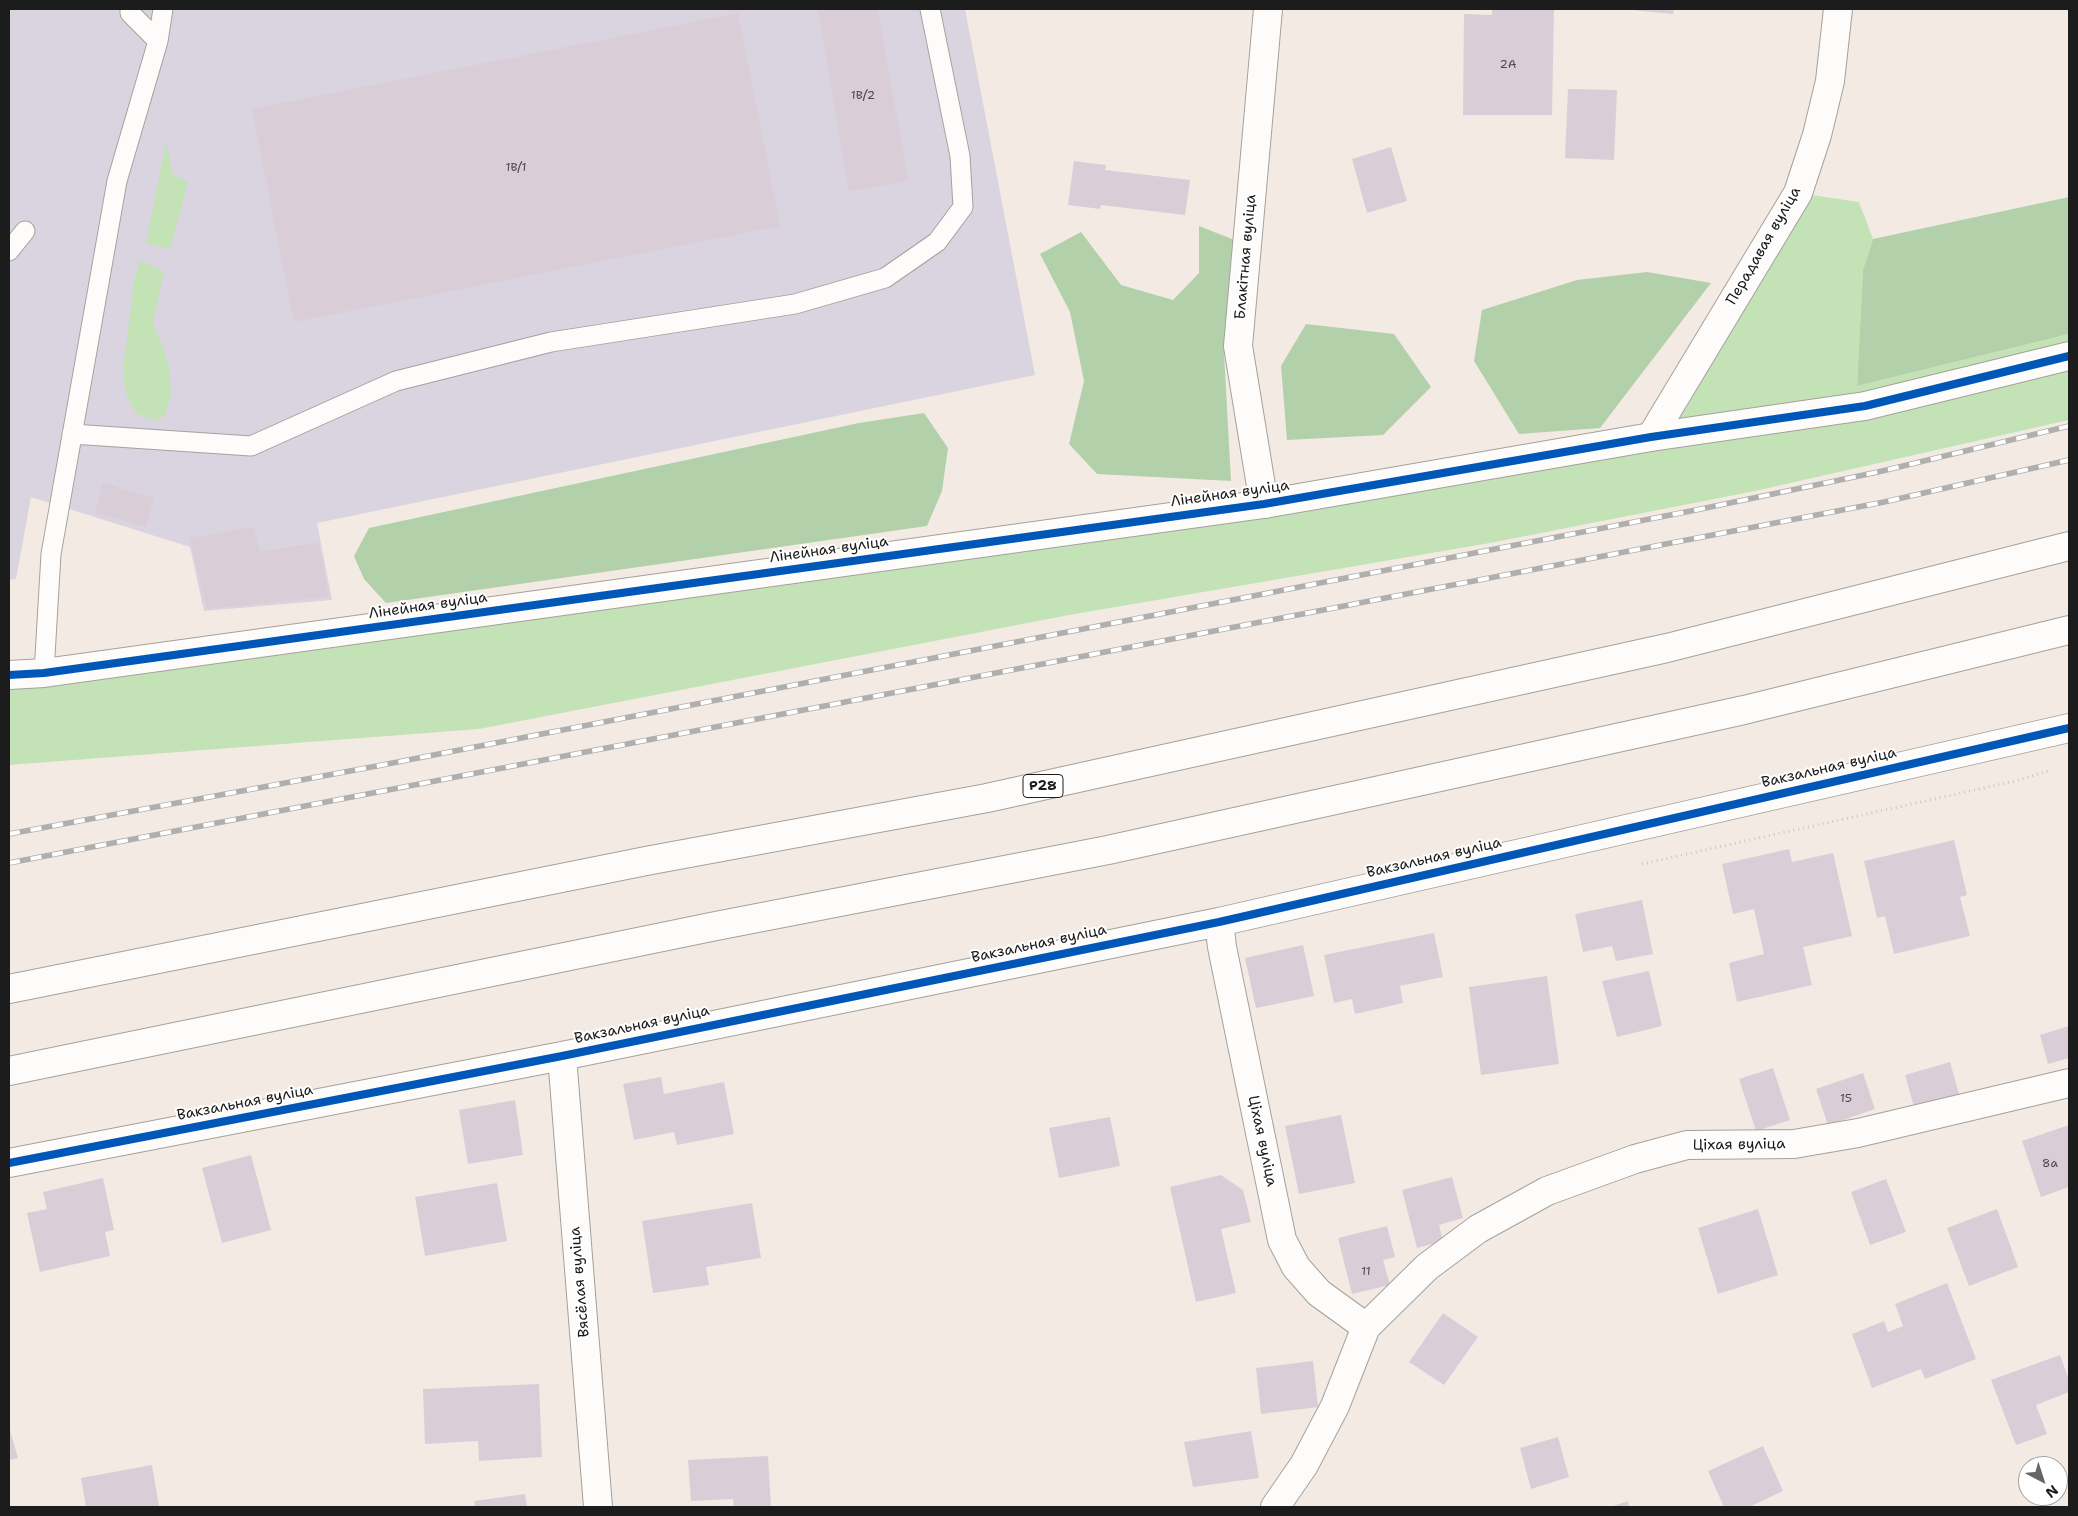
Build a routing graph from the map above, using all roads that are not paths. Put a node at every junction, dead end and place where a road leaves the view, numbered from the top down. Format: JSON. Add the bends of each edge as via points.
{"nodes":[{"id":1,"x":130,"y":9,"type":"edge"},
{"id":2,"x":163,"y":9,"type":"edge"},
{"id":3,"x":930,"y":9,"type":"edge"},
{"id":4,"x":1268,"y":9,"type":"edge"},
{"id":5,"x":1838,"y":9,"type":"edge"},
{"id":6,"x":158,"y":41,"type":"junction"},
{"id":7,"x":25,"y":231,"type":"dead end"},
{"id":8,"x":9,"y":251,"type":"edge"},
{"id":9,"x":2069,"y":356,"type":"edge"},
{"id":10,"x":72,"y":434,"type":"junction"},
{"id":11,"x":1650,"y":437,"type":"junction"},
{"id":12,"x":1264,"y":504,"type":"junction"},
{"id":13,"x":2069,"y":546,"type":"edge"},
{"id":14,"x":2069,"y":630,"type":"edge"},
{"id":15,"x":44,"y":673,"type":"junction"},
{"id":16,"x":9,"y":675,"type":"edge"},
{"id":17,"x":2069,"y":728,"type":"edge"},
{"id":18,"x":1219,"y":922,"type":"junction"},
{"id":19,"x":9,"y":989,"type":"edge"},
{"id":20,"x":562,"y":1056,"type":"junction"},
{"id":21,"x":9,"y":1071,"type":"edge"},
{"id":22,"x":2069,"y":1083,"type":"edge"},
{"id":23,"x":9,"y":1163,"type":"edge"},
{"id":24,"x":1366,"y":1327,"type":"junction"},
{"id":25,"x":598,"y":1507,"type":"edge"},
{"id":26,"x":1275,"y":1507,"type":"edge"}],
"edges":[{"from":1,"to":6,"type":"lane"},
{"from":2,"to":6,"type":"lane"},
{"from":3,"to":10,"type":"lane","via":[[960,156],[963,207],[937,242],[885,278],[795,304],[550,342],[396,382],[251,446]]},
{"from":4,"to":12,"type":"main road","name":"Блакітная вуліца","via":[[1238,346]]},
{"from":5,"to":11,"type":"main road","name":"Перадавая вуліца","via":[[1830,81],[1798,193]]},
{"from":6,"to":10,"type":"lane","via":[[117,181]]},
{"from":7,"to":8,"type":"lane"},
{"from":9,"to":11,"type":"main road","name":"Лінейная вуліца","via":[[1865,406]]},
{"from":10,"to":15,"type":"lane","via":[[52,554]]},
{"from":11,"to":12,"type":"main road","name":"Лінейная вуліца"},
{"from":12,"to":15,"type":"main road","name":"Лінейная вуліца"},
{"from":13,"to":19,"type":"main road","number":"Р28","via":[[1668,648],[987,798],[646,861]]},
{"from":14,"to":21,"type":"main road","via":[[1744,710],[1108,850],[716,926]]},
{"from":15,"to":16,"type":"main road","name":"Лінейная вуліца"},
{"from":17,"to":18,"type":"main road","name":"Вакзальная вуліца"},
{"from":18,"to":20,"type":"main road","name":"Вакзальная вуліца"},
{"from":18,"to":24,"type":"main road","name":"Ціхая вуліца","via":[[1282,1240],[1296,1267],[1319,1293]]},
{"from":20,"to":23,"type":"main road","name":"Вакзальная вуліца"},
{"from":20,"to":25,"type":"main road","name":"Вясёлая вуліца"},
{"from":22,"to":24,"type":"main road","name":"Ціхая вуліца","via":[[1858,1133],[1794,1144],[1688,1145],[1635,1159],[1547,1191],[1478,1228],[1427,1267]]},
{"from":24,"to":26,"type":"main road","name":"Ціхая вуліца","via":[[1336,1406],[1304,1465]]}]}
